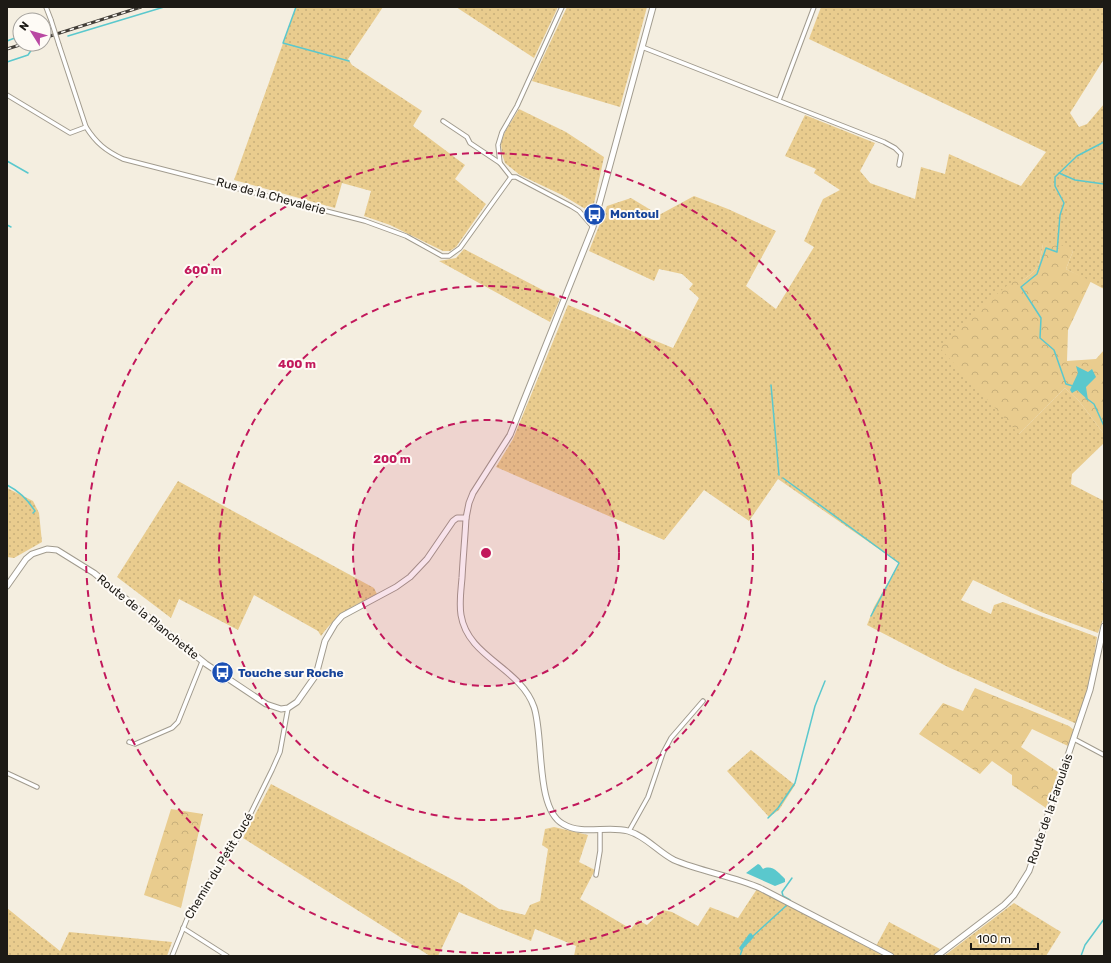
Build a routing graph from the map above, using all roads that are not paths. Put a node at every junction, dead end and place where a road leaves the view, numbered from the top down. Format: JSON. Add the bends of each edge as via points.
{"nodes":[{"id":1,"x":46,"y":7,"type":"edge"},
{"id":2,"x":562,"y":7,"type":"edge"},
{"id":3,"x":653,"y":7,"type":"edge"},
{"id":4,"x":814,"y":7,"type":"edge"},
{"id":5,"x":642,"y":47,"type":"junction"},
{"id":6,"x":7,"y":95,"type":"edge"},
{"id":7,"x":779,"y":100,"type":"junction"},
{"id":8,"x":443,"y":121,"type":"dead end"},
{"id":9,"x":86,"y":127,"type":"junction"},
{"id":10,"x":500,"y":163,"type":"junction"},
{"id":11,"x":899,"y":165,"type":"dead end"},
{"id":12,"x":511,"y":177,"type":"junction"},
{"id":13,"x":593,"y":227,"type":"junction"},
{"id":14,"x":466,"y":518,"type":"junction"},
{"id":15,"x":7,"y":586,"type":"edge"},
{"id":16,"x":1104,"y":626,"type":"edge"},
{"id":17,"x":202,"y":662,"type":"junction"},
{"id":18,"x":704,"y":701,"type":"dead end"},
{"id":19,"x":288,"y":708,"type":"junction"},
{"id":20,"x":1074,"y":739,"type":"junction"},
{"id":21,"x":129,"y":742,"type":"dead end"},
{"id":22,"x":1104,"y":755,"type":"edge"},
{"id":23,"x":7,"y":773,"type":"edge"},
{"id":24,"x":37,"y":787,"type":"dead end"},
{"id":25,"x":600,"y":830,"type":"junction"},
{"id":26,"x":629,"y":831,"type":"junction"},
{"id":27,"x":596,"y":875,"type":"dead end"},
{"id":28,"x":183,"y":928,"type":"junction"},
{"id":29,"x":172,"y":956,"type":"edge"},
{"id":30,"x":227,"y":956,"type":"edge"},
{"id":31,"x":891,"y":956,"type":"edge"},
{"id":32,"x":937,"y":956,"type":"edge"}],
"edges":[{"from":1,"to":9,"type":"street","name":"Rue de la Chevalerie","bridge":true},
{"from":2,"to":10,"type":"street","via":[[517,106],[502,132],[498,145]]},
{"from":3,"to":5,"type":"street"},
{"from":4,"to":7,"type":"street"},
{"from":5,"to":7,"type":"street"},
{"from":5,"to":13,"type":"street"},
{"from":6,"to":9,"type":"street","via":[[70,133]]},
{"from":7,"to":11,"type":"street","via":[[895,148],[900,154]]},
{"from":8,"to":10,"type":"street"},
{"from":9,"to":12,"type":"street","name":"Rue de la Chevalerie","via":[[102,147],[123,158],[365,221],[406,236],[442,256],[449,256],[460,248]]},
{"from":10,"to":12,"type":"street"},
{"from":12,"to":13,"type":"street","via":[[516,177],[571,206]]},
{"from":13,"to":14,"type":"street","via":[[510,435],[474,493]]},
{"from":14,"to":19,"type":"street","via":[[457,518],[453,521],[427,559],[410,577],[342,616],[325,641],[316,675],[297,702]]},
{"from":14,"to":25,"type":"street","via":[[460,600],[461,614],[468,636],[476,647],[510,673],[520,684],[534,708],[545,793],[554,817],[573,828]]},
{"from":15,"to":17,"type":"street","name":"Route de la Planchette","via":[[32,554],[47,549],[57,550],[94,573]]},
{"from":16,"to":20,"type":"street","name":"Route de la Faroulais","via":[[1090,690]]},
{"from":17,"to":19,"type":"street","name":"Route de la Planchette","via":[[266,704],[281,709]]},
{"from":17,"to":21,"type":"street","via":[[178,722],[172,728],[135,744]]},
{"from":18,"to":26,"type":"street","via":[[671,738],[663,753],[648,797]]},
{"from":19,"to":28,"type":"street","name":"Chemin du Petit Cucé","via":[[280,752],[272,770],[241,833],[189,914]]},
{"from":20,"to":22,"type":"street"},
{"from":20,"to":32,"type":"street","name":"Route de la Faroulais","via":[[1029,871],[1022,884],[1004,905]]},
{"from":23,"to":24,"type":"street"},
{"from":25,"to":26,"type":"street","via":[[618,828]]},
{"from":25,"to":27,"type":"street"},
{"from":26,"to":31,"type":"street","via":[[673,859],[750,884]]},
{"from":28,"to":29,"type":"street","name":"Chemin du Petit Cucé"},
{"from":28,"to":30,"type":"street"}]}
